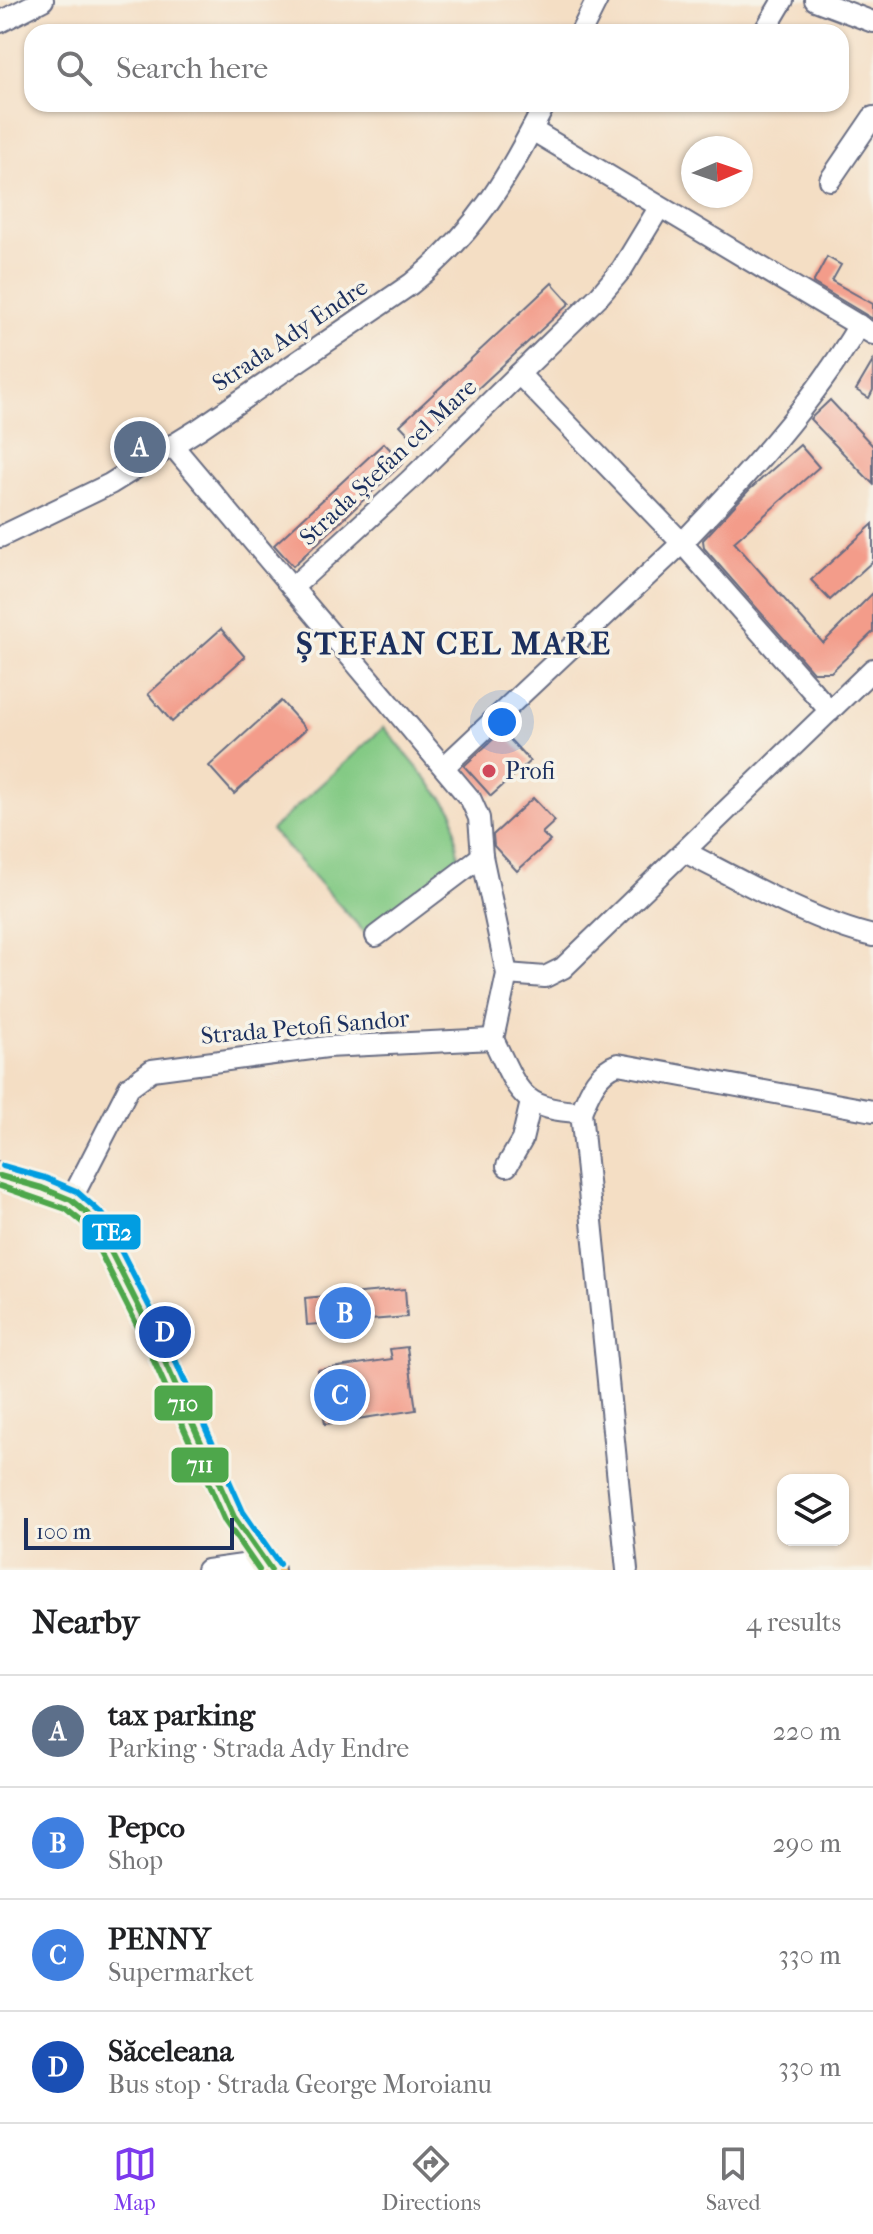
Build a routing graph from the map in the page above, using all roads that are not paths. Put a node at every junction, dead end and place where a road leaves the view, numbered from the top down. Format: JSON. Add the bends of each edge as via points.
{"nodes":[{"id":1,"x":43,"y":0,"type":"edge"},
{"id":2,"x":597,"y":0,"type":"edge"},
{"id":3,"x":783,"y":0,"type":"edge"},
{"id":4,"x":815,"y":0,"type":"edge"},
{"id":5,"x":0,"y":22,"type":"edge"},
{"id":6,"x":873,"y":22,"type":"edge"},
{"id":7,"x":585,"y":24,"type":"edge"},
{"id":8,"x":769,"y":24,"type":"edge"},
{"id":9,"x":541,"y":112,"type":"edge"},
{"id":10,"x":873,"y":117,"type":"edge"},
{"id":11,"x":532,"y":130,"type":"junction"},
{"id":12,"x":830,"y":180,"type":"dead end"},
{"id":13,"x":659,"y":208,"type":"junction"},
{"id":14,"x":866,"y":329,"type":"edge"},
{"id":15,"x":519,"y":374,"type":"junction"},
{"id":16,"x":172,"y":445,"type":"junction"},
{"id":17,"x":0,"y":537,"type":"edge"},
{"id":18,"x":682,"y":543,"type":"junction"},
{"id":19,"x":293,"y":587,"type":"junction"},
{"id":20,"x":873,"y":669,"type":"edge"},
{"id":21,"x":866,"y":686,"type":"edge"},
{"id":22,"x":830,"y":711,"type":"junction"},
{"id":23,"x":444,"y":767,"type":"junction"},
{"id":24,"x":685,"y":852,"type":"junction"},
{"id":25,"x":482,"y":856,"type":"junction"},
{"id":26,"x":376,"y":936,"type":"dead end"},
{"id":27,"x":873,"y":936,"type":"edge"},
{"id":28,"x":507,"y":974,"type":"junction"},
{"id":29,"x":493,"y":1039,"type":"junction"},
{"id":30,"x":531,"y":1102,"type":"junction"},
{"id":31,"x":873,"y":1111,"type":"edge"},
{"id":32,"x":581,"y":1112,"type":"junction"},
{"id":33,"x":507,"y":1166,"type":"dead end"},
{"id":34,"x":0,"y":1176,"type":"edge"},
{"id":35,"x":71,"y":1200,"type":"junction"},
{"id":36,"x":268,"y":1566,"type":"edge"},
{"id":37,"x":207,"y":1570,"type":"edge"},
{"id":38,"x":627,"y":1570,"type":"edge"}],
"edges":[{"from":1,"to":5,"type":"street"},
{"from":2,"to":7,"type":"street"},
{"from":3,"to":8,"type":"street"},
{"from":4,"to":6,"type":"street"},
{"from":9,"to":11,"type":"street","name":"Strada Ady Endre"},
{"from":10,"to":12,"type":"street"},
{"from":11,"to":13,"type":"street"},
{"from":11,"to":16,"type":"street","name":"Strada Ady Endre","via":[[488,206],[437,262]]},
{"from":13,"to":14,"type":"street"},
{"from":13,"to":15,"type":"street","name":"Strada Ștefan cel Mare","via":[[622,269]]},
{"from":14,"to":18,"type":"street"},
{"from":15,"to":18,"type":"street"},
{"from":15,"to":19,"type":"street","name":"Strada Ștefan cel Mare"},
{"from":16,"to":17,"type":"street","name":"Strada Ady Endre","via":[[110,484]]},
{"from":16,"to":19,"type":"street"},
{"from":18,"to":22,"type":"street"},
{"from":18,"to":23,"type":"street"},
{"from":19,"to":23,"type":"street"},
{"from":20,"to":21,"type":"street"},
{"from":21,"to":22,"type":"street"},
{"from":22,"to":24,"type":"street"},
{"from":23,"to":25,"type":"street","via":[[479,818]]},
{"from":24,"to":27,"type":"street","via":[[811,913]]},
{"from":24,"to":28,"type":"street","via":[[563,968],[545,977]]},
{"from":25,"to":26,"type":"street"},
{"from":25,"to":28,"type":"street"},
{"from":28,"to":29,"type":"street"},
{"from":29,"to":30,"type":"street"},
{"from":29,"to":35,"type":"street","name":"Strada Petofi Sandor","via":[[327,1047],[152,1070],[129,1087]]},
{"from":30,"to":32,"type":"street"},
{"from":30,"to":33,"type":"street","via":[[522,1140]]},
{"from":31,"to":32,"type":"street","via":[[618,1064],[601,1075]]},
{"from":32,"to":38,"type":"street"},
{"from":34,"to":35,"type":"main road"},
{"from":35,"to":36,"type":"main road","via":[[95,1220],[109,1244],[234,1517]]},
{"from":36,"to":37,"type":"street"}]}
